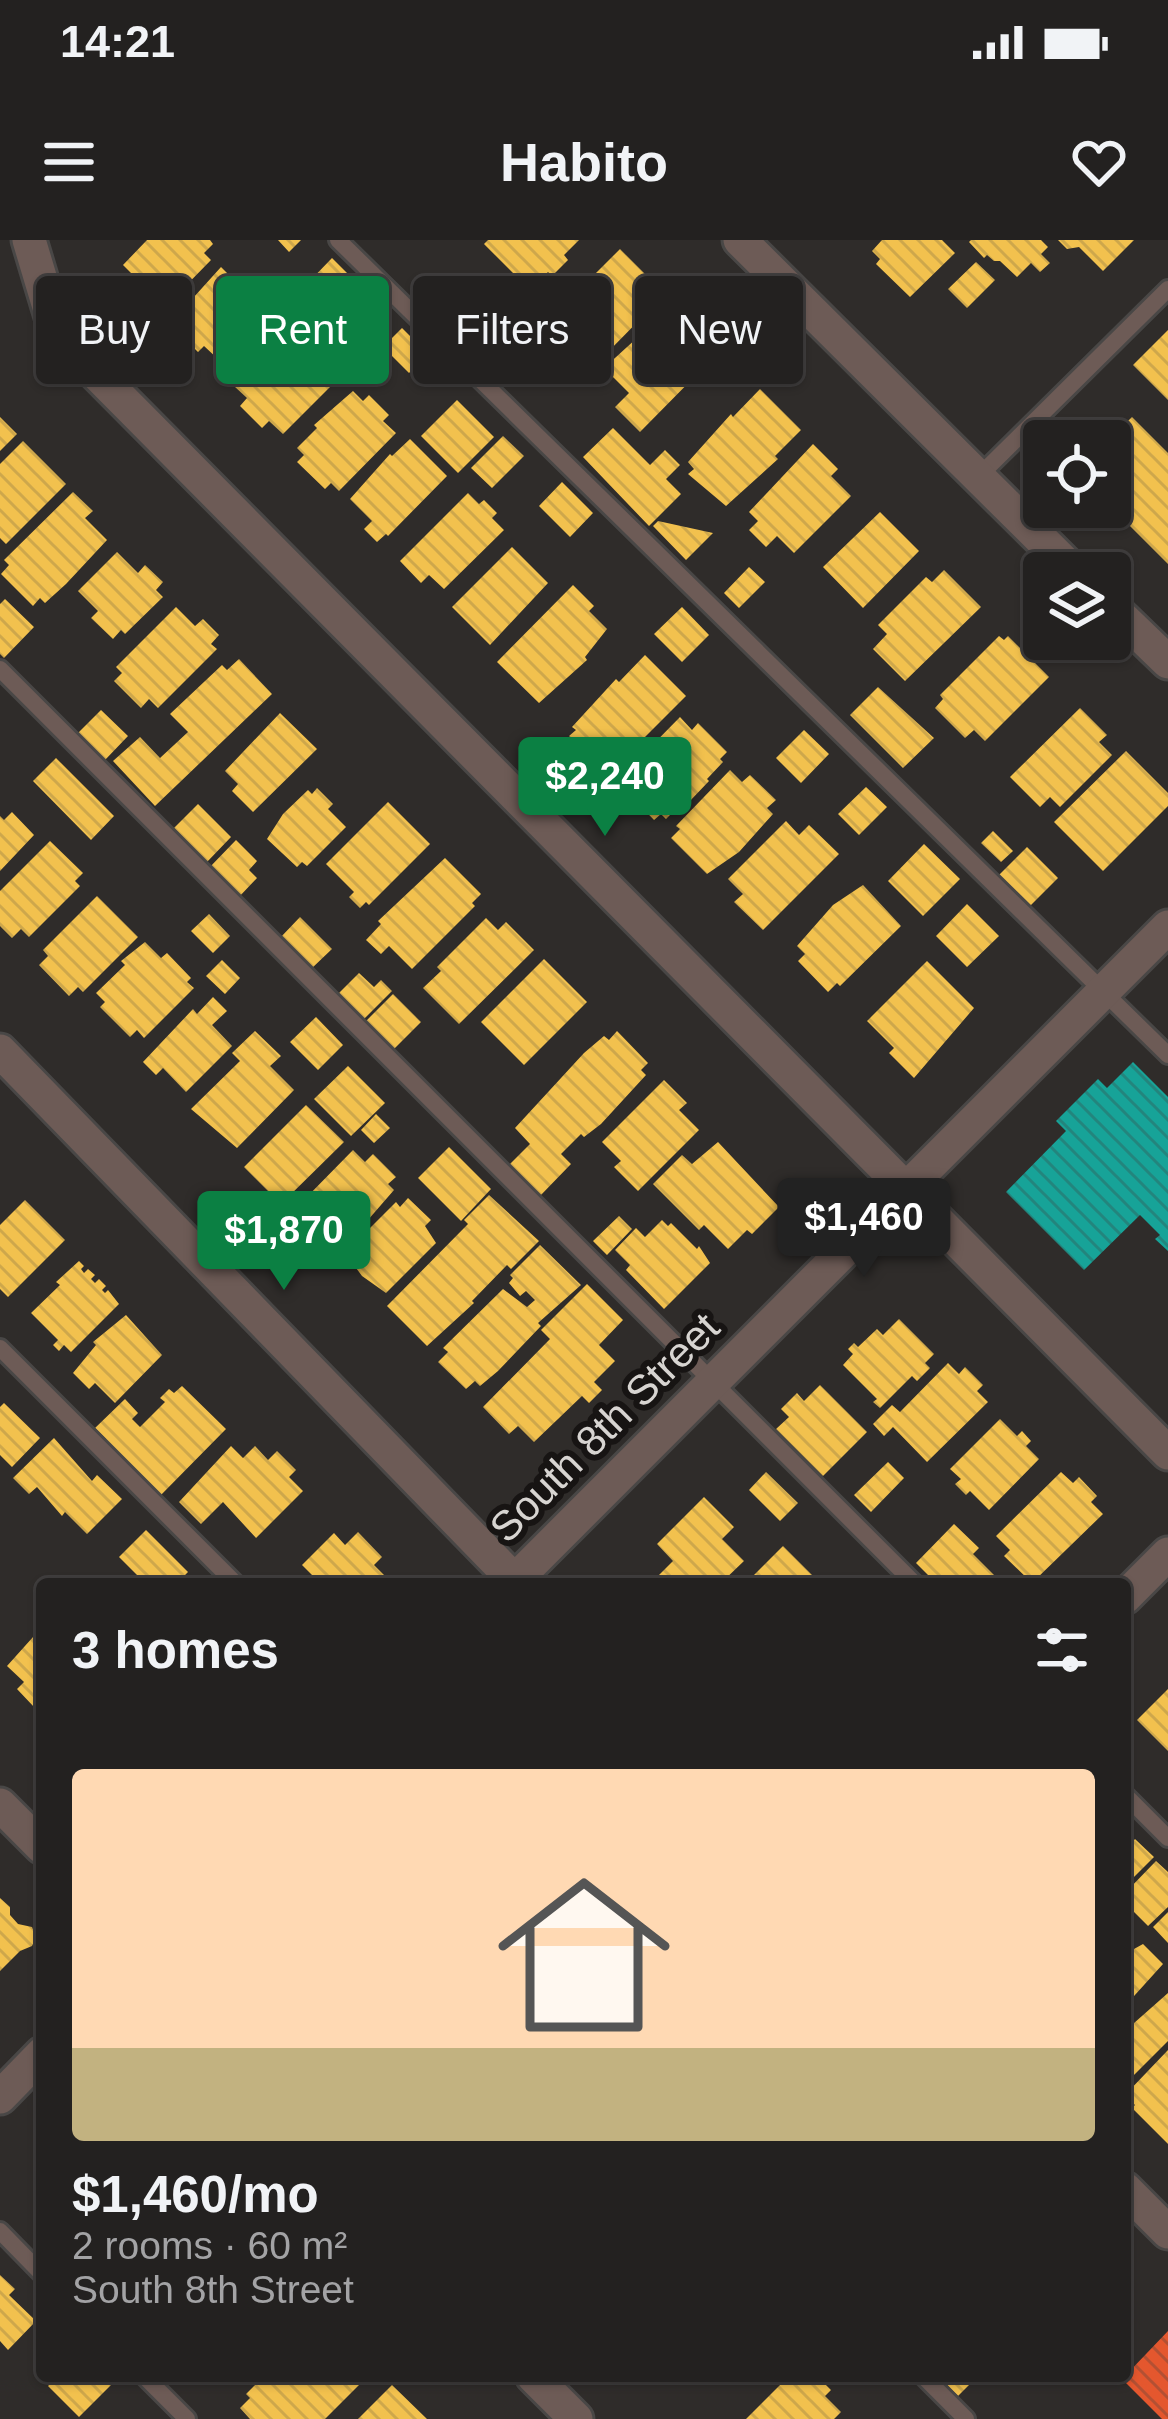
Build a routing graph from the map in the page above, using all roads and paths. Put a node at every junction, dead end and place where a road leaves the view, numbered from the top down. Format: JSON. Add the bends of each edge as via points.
{"nodes":[{"id":1,"x":338,"y":240,"type":"edge"},
{"id":2,"x":35,"y":243,"type":"edge"},
{"id":3,"x":757,"y":246,"type":"edge"},
{"id":4,"x":1168,"y":289,"type":"edge"},
{"id":5,"x":976,"y":478,"type":"junction"},
{"id":6,"x":1054,"y":552,"type":"edge"},
{"id":7,"x":1131,"y":626,"type":"edge"},
{"id":8,"x":1168,"y":662,"type":"edge"},
{"id":9,"x":0,"y":669,"type":"edge"},
{"id":10,"x":1168,"y":927,"type":"edge"},
{"id":11,"x":1103,"y":989,"type":"junction"},
{"id":12,"x":0,"y":1051,"type":"edge"},
{"id":13,"x":1168,"y":1055,"type":"edge"},
{"id":14,"x":904,"y":1191,"type":"junction"},
{"id":15,"x":0,"y":1348,"type":"edge"},
{"id":16,"x":713,"y":1382,"type":"junction"},
{"id":17,"x":1168,"y":1453,"type":"edge"},
{"id":18,"x":1168,"y":1554,"type":"edge"},
{"id":19,"x":230,"y":1578,"type":"edge"},
{"id":20,"x":510,"y":1578,"type":"edge"},
{"id":21,"x":520,"y":1578,"type":"edge"},
{"id":22,"x":909,"y":1578,"type":"edge"},
{"id":23,"x":1131,"y":1591,"type":"edge"},
{"id":24,"x":1131,"y":1801,"type":"edge"},
{"id":25,"x":0,"y":1805,"type":"edge"},
{"id":26,"x":1168,"y":1838,"type":"edge"},
{"id":27,"x":36,"y":1841,"type":"edge"},
{"id":28,"x":36,"y":2060,"type":"edge"},
{"id":29,"x":0,"y":2097,"type":"edge"},
{"id":30,"x":1131,"y":2195,"type":"edge"},
{"id":31,"x":0,"y":2231,"type":"edge"},
{"id":32,"x":1168,"y":2232,"type":"edge"},
{"id":33,"x":36,"y":2268,"type":"edge"},
{"id":34,"x":150,"y":2382,"type":"edge"},
{"id":35,"x":539,"y":2382,"type":"edge"},
{"id":36,"x":928,"y":2382,"type":"edge"},
{"id":37,"x":187,"y":2419,"type":"edge"},
{"id":38,"x":576,"y":2419,"type":"edge"},
{"id":39,"x":966,"y":2419,"type":"edge"}],
"edges":[{"from":1,"to":11,"type":"lane"},
{"from":2,"to":14,"type":"street","via":[[52,317],[75,352]]},
{"from":3,"to":5,"type":"street"},
{"from":4,"to":5,"type":"lane"},
{"from":5,"to":6,"type":"street"},
{"from":7,"to":8,"type":"street"},
{"from":9,"to":16,"type":"lane"},
{"from":10,"to":11,"type":"street","name":"South 8th Street"},
{"from":11,"to":13,"type":"lane"},
{"from":11,"to":14,"type":"street","name":"South 8th Street"},
{"from":12,"to":20,"type":"street"},
{"from":14,"to":16,"type":"street","name":"South 8th Street"},
{"from":14,"to":17,"type":"street"},
{"from":15,"to":19,"type":"lane"},
{"from":16,"to":21,"type":"street","name":"South 8th Street"},
{"from":16,"to":22,"type":"lane"},
{"from":18,"to":23,"type":"street"},
{"from":24,"to":26,"type":"lane"},
{"from":25,"to":27,"type":"street"},
{"from":28,"to":29,"type":"street"},
{"from":30,"to":32,"type":"street"},
{"from":31,"to":33,"type":"lane"},
{"from":34,"to":37,"type":"lane"},
{"from":35,"to":38,"type":"street"},
{"from":36,"to":39,"type":"lane"}]}
